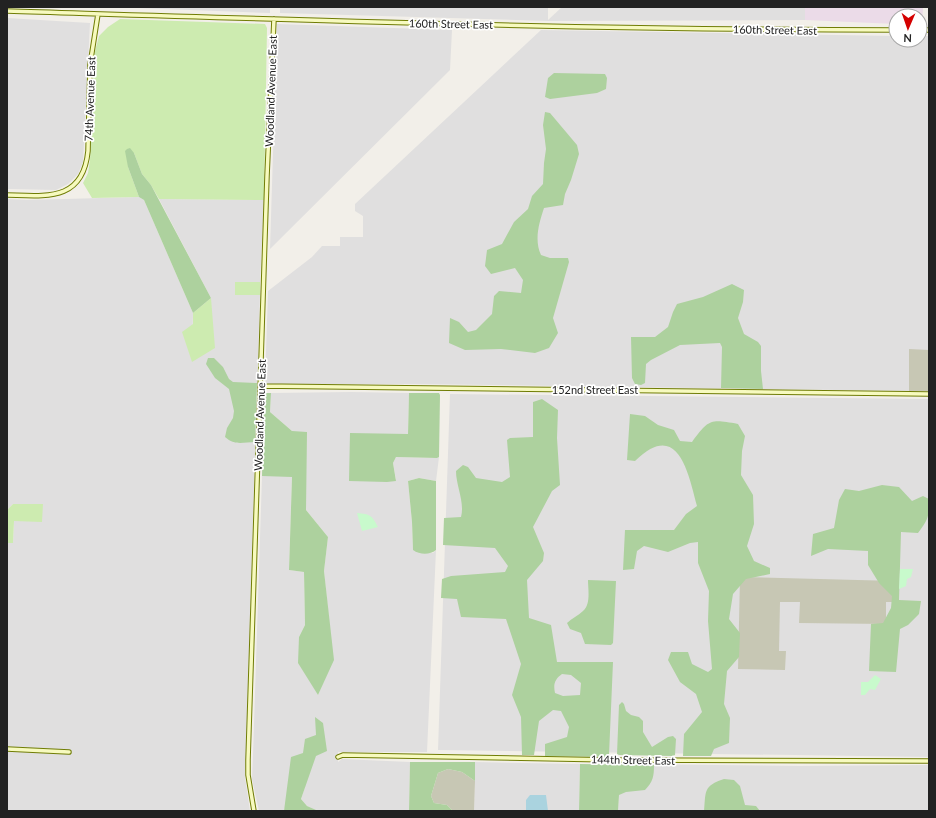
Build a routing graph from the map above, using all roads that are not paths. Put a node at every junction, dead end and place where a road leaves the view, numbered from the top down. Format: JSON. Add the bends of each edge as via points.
{"nodes":[{"id":1,"x":7,"y":11,"type":"edge"},
{"id":2,"x":98,"y":14,"type":"junction"},
{"id":3,"x":274,"y":19,"type":"junction"},
{"id":4,"x":888,"y":30,"type":"edge"},
{"id":5,"x":7,"y":195,"type":"edge"},
{"id":6,"x":261,"y":386,"type":"junction"},
{"id":7,"x":929,"y":394,"type":"edge"},
{"id":8,"x":7,"y":749,"type":"edge"},
{"id":9,"x":68,"y":752,"type":"dead end"},
{"id":10,"x":338,"y":757,"type":"dead end"},
{"id":11,"x":929,"y":761,"type":"edge"},
{"id":12,"x":254,"y":811,"type":"edge"}],
"edges":[{"from":1,"to":2,"type":"street","name":"160th Street East"},
{"from":2,"to":3,"type":"street","name":"160th Street East"},
{"from":2,"to":5,"type":"street","name":"74th Avenue East","via":[[90,65],[87,159],[83,172],[67,190],[52,195]]},
{"from":3,"to":4,"type":"street","name":"160th Street East","via":[[647,28]]},
{"from":3,"to":6,"type":"street","name":"Woodland Avenue East"},
{"from":6,"to":7,"type":"street","name":"152nd Street East"},
{"from":6,"to":12,"type":"street","name":"Woodland Avenue East","via":[[248,767]]},
{"from":8,"to":9,"type":"street"},
{"from":10,"to":11,"type":"street","name":"144th Street East","via":[[343,755],[613,760]]}]}
